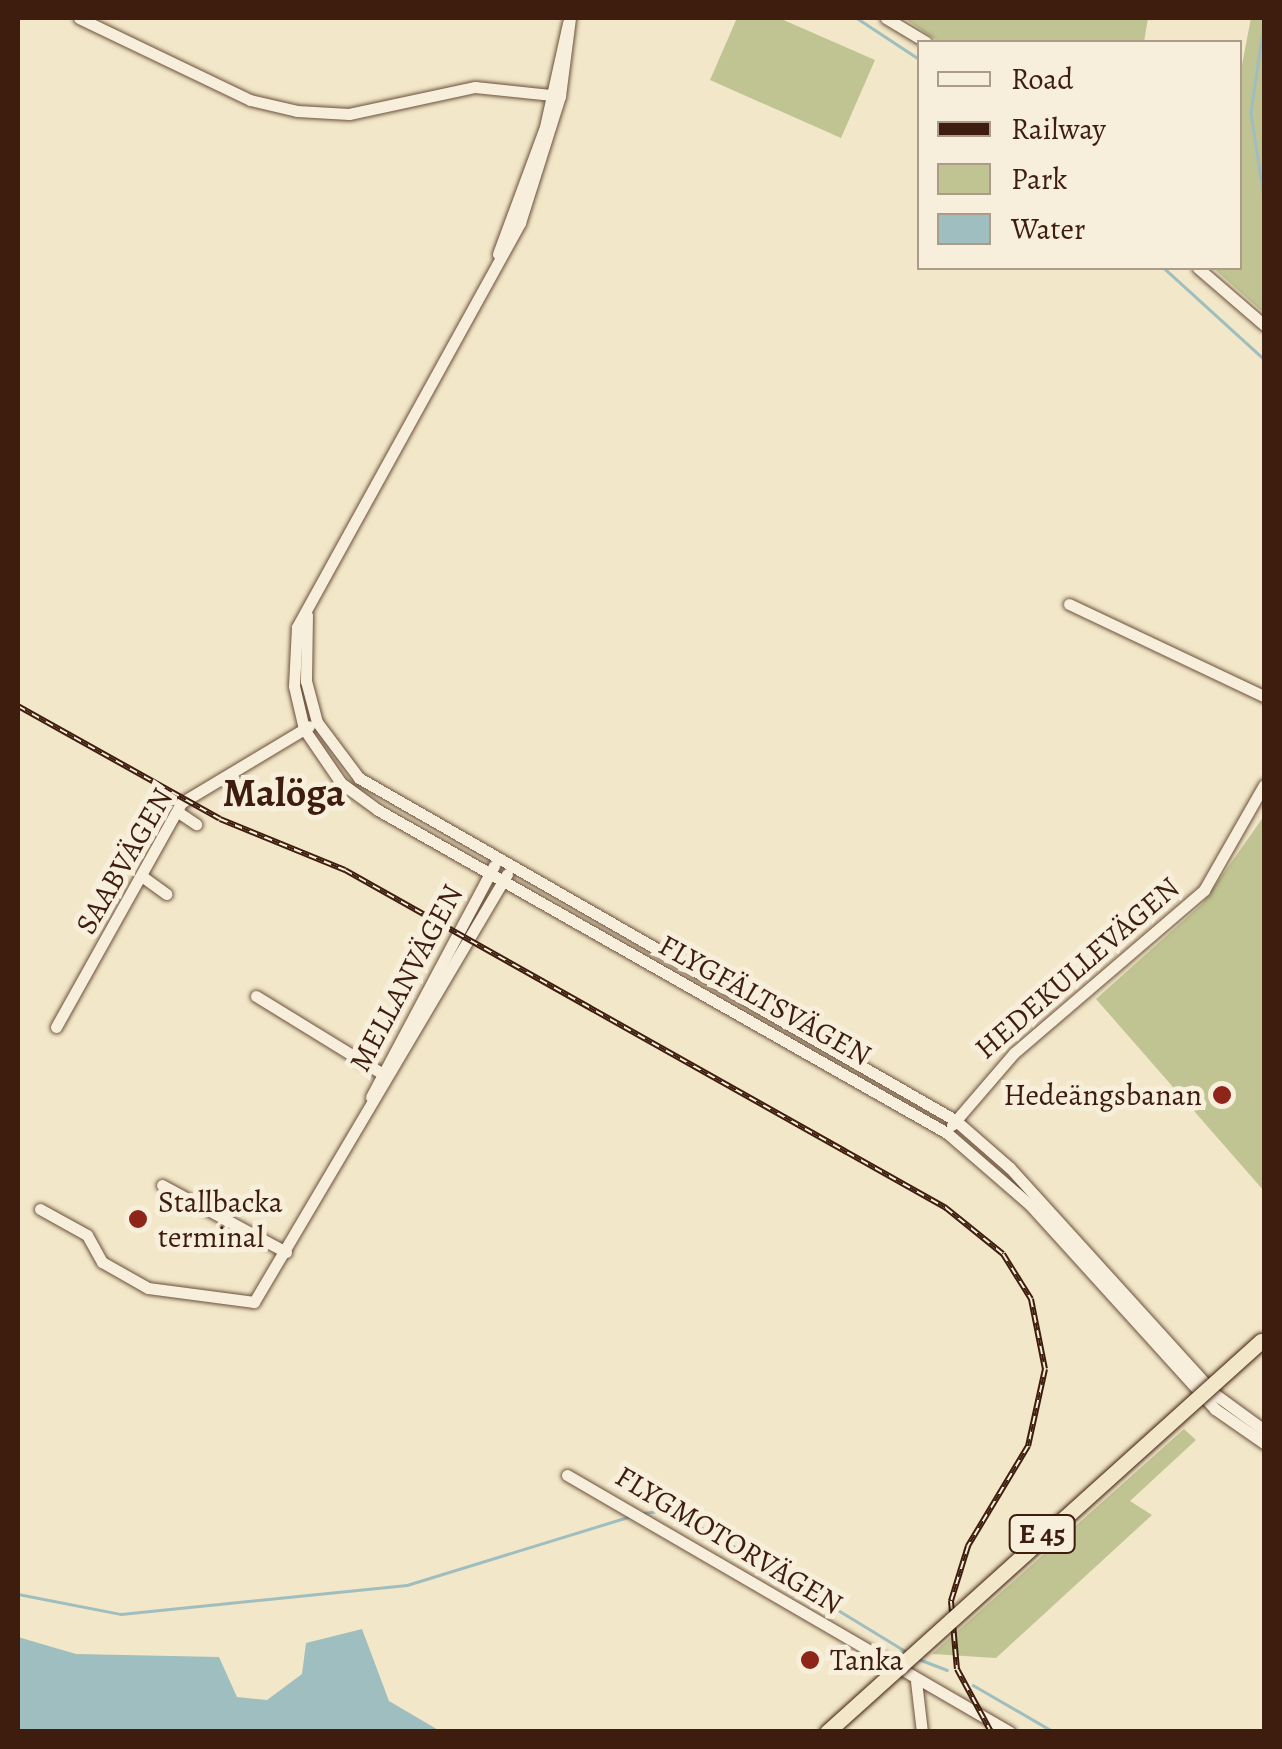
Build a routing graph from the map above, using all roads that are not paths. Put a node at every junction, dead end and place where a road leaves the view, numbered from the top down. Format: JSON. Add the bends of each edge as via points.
{"nodes":[{"id":1,"x":79,"y":18,"type":"edge"},
{"id":2,"x":570,"y":18,"type":"edge"},
{"id":3,"x":888,"y":18,"type":"edge"},
{"id":4,"x":923,"y":40,"type":"edge"},
{"id":5,"x":556,"y":96,"type":"junction"},
{"id":6,"x":1200,"y":270,"type":"edge"},
{"id":7,"x":1264,"y":325,"type":"edge"},
{"id":8,"x":1069,"y":604,"type":"dead end"},
{"id":9,"x":308,"y":606,"type":"junction"},
{"id":10,"x":1264,"y":696,"type":"edge"},
{"id":11,"x":318,"y":722,"type":"junction"},
{"id":12,"x":304,"y":728,"type":"junction"},
{"id":13,"x":1264,"y":785,"type":"edge"},
{"id":14,"x":178,"y":812,"type":"junction"},
{"id":15,"x":196,"y":824,"type":"dead end"},
{"id":16,"x":494,"y":867,"type":"junction"},
{"id":17,"x":506,"y":875,"type":"junction"},
{"id":18,"x":143,"y":878,"type":"junction"},
{"id":19,"x":166,"y":894,"type":"dead end"},
{"id":20,"x":256,"y":996,"type":"dead end"},
{"id":21,"x":56,"y":1027,"type":"dead end"},
{"id":22,"x":386,"y":1076,"type":"junction"},
{"id":23,"x":954,"y":1120,"type":"junction"},
{"id":24,"x":947,"y":1134,"type":"junction"},
{"id":25,"x":162,"y":1185,"type":"dead end"},
{"id":26,"x":40,"y":1209,"type":"dead end"},
{"id":27,"x":286,"y":1252,"type":"junction"},
{"id":28,"x":1261,"y":1342,"type":"dead end"},
{"id":29,"x":1264,"y":1430,"type":"edge"},
{"id":30,"x":1264,"y":1443,"type":"edge"},
{"id":31,"x":566,"y":1474,"type":"dead end"},
{"id":32,"x":916,"y":1681,"type":"junction"},
{"id":33,"x":828,"y":1732,"type":"edge"},
{"id":34,"x":922,"y":1732,"type":"edge"},
{"id":35,"x":994,"y":1732,"type":"edge"},
{"id":36,"x":1010,"y":1732,"type":"edge"}],
"edges":[{"from":1,"to":5,"type":"street","via":[[250,100],[297,111],[349,114],[475,87]]},
{"from":2,"to":5,"type":"street","name":"FLYGFÄLTSVÄGEN"},
{"from":3,"to":4,"type":"street"},
{"from":5,"to":9,"type":"street","name":"FLYGFÄLTSVÄGEN","via":[[494,272]]},
{"from":6,"to":7,"type":"street"},
{"from":8,"to":10,"type":"street"},
{"from":9,"to":11,"type":"street","name":"FLYGFÄLTSVÄGEN","via":[[306,681]]},
{"from":9,"to":12,"type":"street","name":"FLYGFÄLTSVÄGEN","via":[[292,659]]},
{"from":11,"to":12,"type":"street","name":"SAABVÄGEN"},
{"from":11,"to":16,"type":"street","name":"FLYGFÄLTSVÄGEN","via":[[359,778]]},
{"from":12,"to":14,"type":"street","name":"SAABVÄGEN","via":[[204,784]]},
{"from":12,"to":16,"type":"street","name":"FLYGFÄLTSVÄGEN","via":[[361,798]]},
{"from":13,"to":23,"type":"street","name":"HEDEKULLEVÄGEN","via":[[1204,890],[1014,1053]]},
{"from":14,"to":15,"type":"street"},
{"from":14,"to":18,"type":"street","name":"SAABVÄGEN"},
{"from":16,"to":17,"type":"street","name":"FLYGFÄLTSVÄGEN"},
{"from":16,"to":22,"type":"street","name":"MELLANVÄGEN"},
{"from":17,"to":22,"type":"street","name":"MELLANVÄGEN"},
{"from":17,"to":23,"type":"street","name":"FLYGFÄLTSVÄGEN"},
{"from":17,"to":24,"type":"street","name":"FLYGFÄLTSVÄGEN"},
{"from":18,"to":19,"type":"street"},
{"from":18,"to":21,"type":"street","name":"SAABVÄGEN"},
{"from":20,"to":22,"type":"street"},
{"from":22,"to":27,"type":"street","name":"MELLANVÄGEN"},
{"from":23,"to":24,"type":"street","name":"HEDEKULLEVÄGEN"},
{"from":23,"to":29,"type":"street","name":"FLYGFÄLTSVÄGEN","via":[[1010,1168],[1205,1384]]},
{"from":24,"to":30,"type":"street","name":"FLYGFÄLTSVÄGEN","via":[[1044,1219],[1215,1410]]},
{"from":25,"to":27,"type":"street"},
{"from":26,"to":27,"type":"street","name":"MELLANVÄGEN","via":[[87,1234],[102,1262],[175,1297],[251,1304]]},
{"from":28,"to":33,"type":"highway","number":"E 45","bridge":true},
{"from":31,"to":32,"type":"street","name":"FLYGMOTORVÄGEN"},
{"from":32,"to":34,"type":"street"},
{"from":32,"to":35,"type":"street","name":"FLYGMOTORVÄGEN"},
{"from":32,"to":36,"type":"street","name":"FLYGMOTORVÄGEN"}]}
